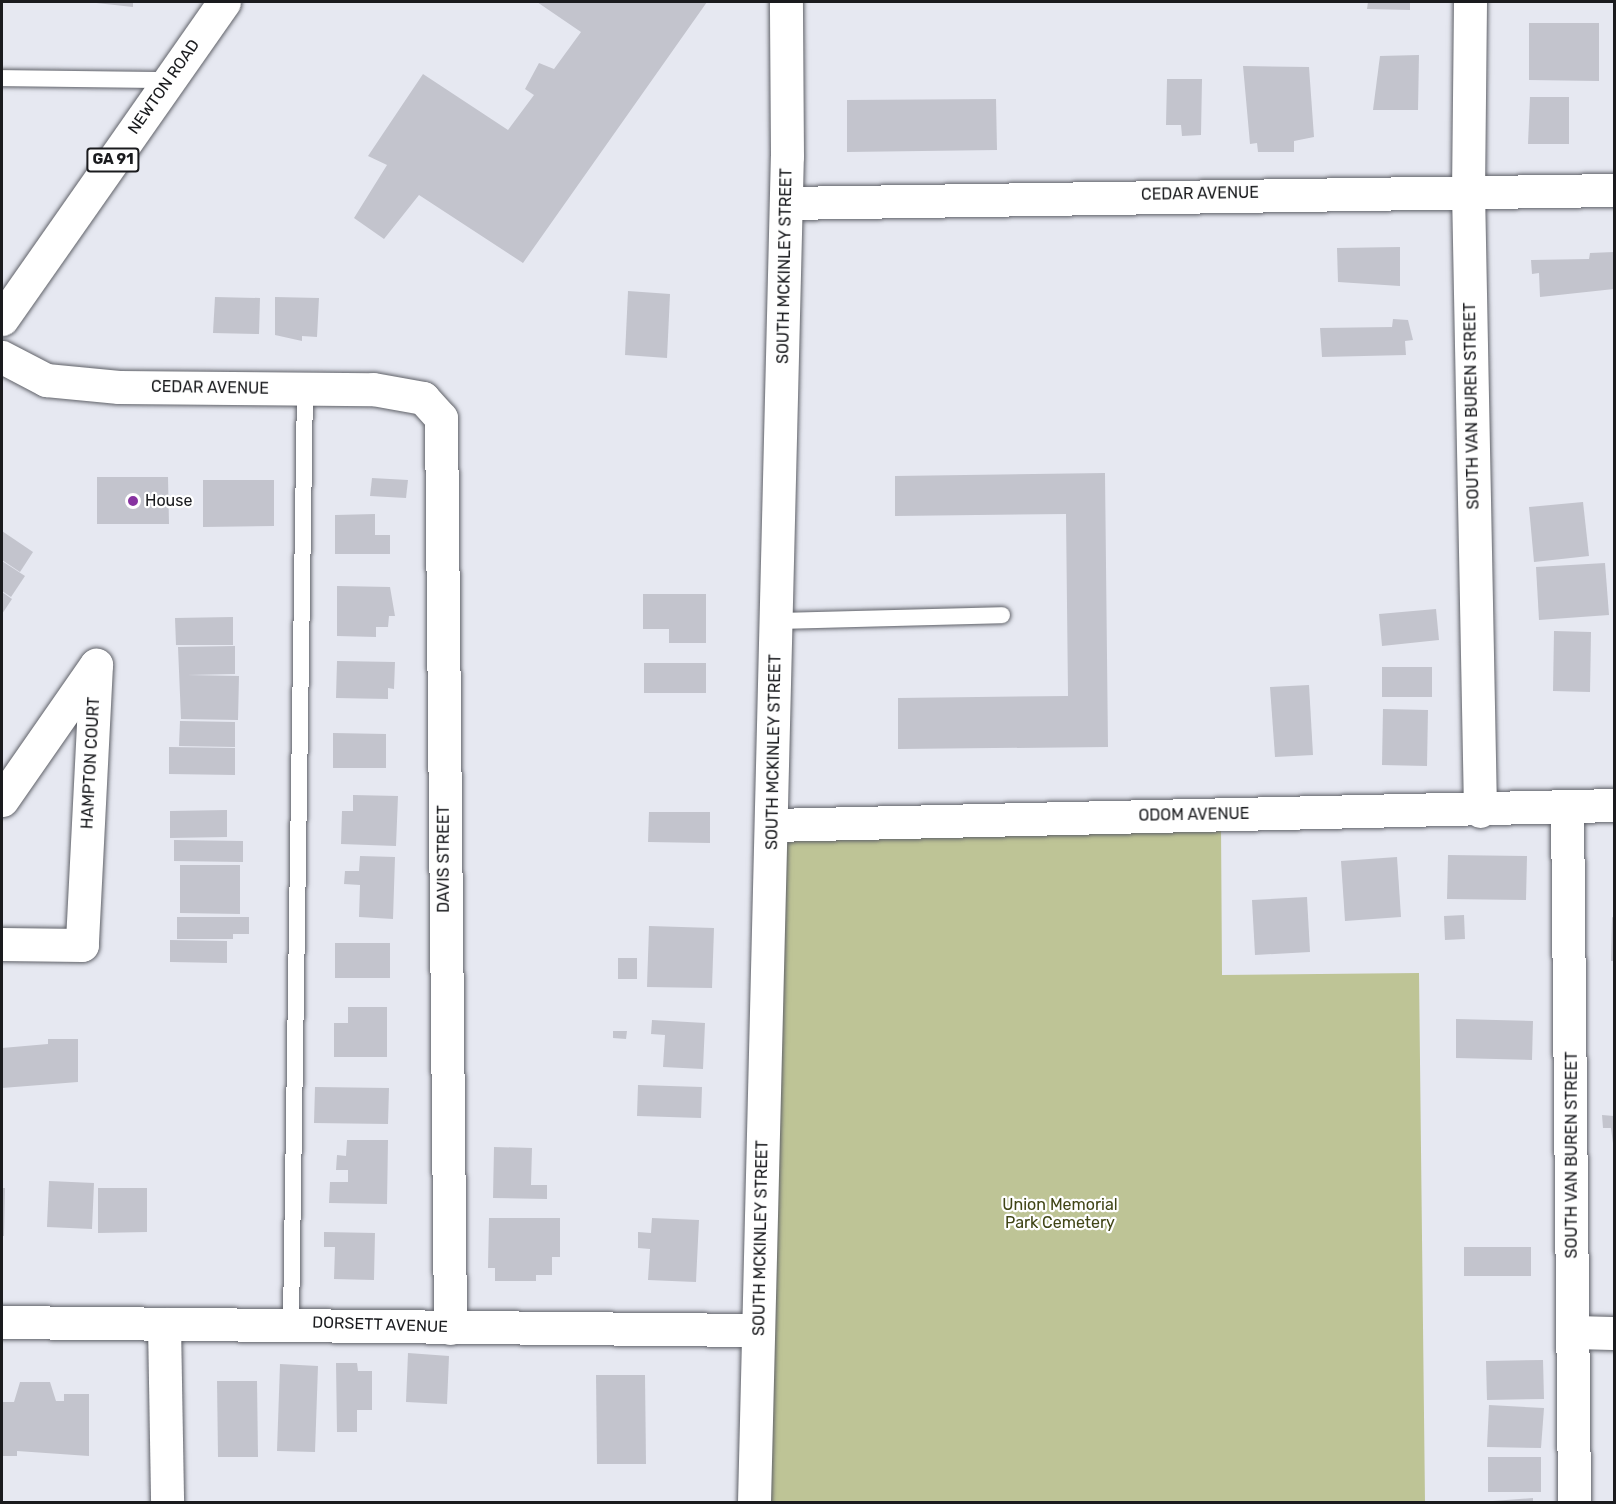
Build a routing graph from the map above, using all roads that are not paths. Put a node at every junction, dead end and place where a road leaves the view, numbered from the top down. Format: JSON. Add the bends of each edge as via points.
{"nodes":[{"id":1,"x":224,"y":2,"type":"edge"},
{"id":2,"x":786,"y":2,"type":"edge"},
{"id":3,"x":1470,"y":2,"type":"edge"},
{"id":4,"x":2,"y":78,"type":"edge"},
{"id":5,"x":169,"y":80,"type":"junction"},
{"id":6,"x":1468,"y":190,"type":"junction"},
{"id":7,"x":1614,"y":190,"type":"edge"},
{"id":8,"x":786,"y":203,"type":"junction"},
{"id":9,"x":2,"y":319,"type":"edge"},
{"id":10,"x":2,"y":357,"type":"edge"},
{"id":11,"x":305,"y":389,"type":"junction"},
{"id":12,"x":423,"y":398,"type":"joint"},
{"id":13,"x":1002,"y":615,"type":"dead end"},
{"id":14,"x":777,"y":621,"type":"junction"},
{"id":15,"x":2,"y":800,"type":"edge"},
{"id":16,"x":1614,"y":805,"type":"edge"},
{"id":17,"x":1567,"y":808,"type":"junction"},
{"id":18,"x":1480,"y":811,"type":"junction"},
{"id":19,"x":773,"y":825,"type":"junction"},
{"id":20,"x":2,"y":944,"type":"edge"},
{"id":21,"x":291,"y":1321,"type":"junction"},
{"id":22,"x":2,"y":1322,"type":"edge"},
{"id":23,"x":165,"y":1324,"type":"junction"},
{"id":24,"x":450,"y":1328,"type":"junction"},
{"id":25,"x":758,"y":1330,"type":"junction"},
{"id":26,"x":1574,"y":1332,"type":"junction"},
{"id":27,"x":1614,"y":1333,"type":"edge"},
{"id":28,"x":167,"y":1503,"type":"edge"},
{"id":29,"x":754,"y":1503,"type":"edge"},
{"id":30,"x":1574,"y":1503,"type":"edge"}],
"edges":[{"from":1,"to":5,"type":"street","name":"NEWTON ROAD","number":"GA 91"},
{"from":2,"to":8,"type":"street","name":"SOUTH MCKINLEY STREET"},
{"from":3,"to":6,"type":"street","name":"SOUTH VAN BUREN STREET"},
{"from":4,"to":5,"type":"lane"},
{"from":5,"to":9,"type":"street","name":"NEWTON ROAD","number":"GA 91"},
{"from":6,"to":7,"type":"street","name":"CEDAR AVENUE"},
{"from":6,"to":8,"type":"street","name":"CEDAR AVENUE"},
{"from":6,"to":18,"type":"street","name":"SOUTH VAN BUREN STREET"},
{"from":8,"to":14,"type":"street","name":"SOUTH MCKINLEY STREET"},
{"from":10,"to":11,"type":"street","name":"CEDAR AVENUE","via":[[46,380],[119,387]]},
{"from":11,"to":12,"type":"street","name":"CEDAR AVENUE","via":[[373,389]]},
{"from":11,"to":21,"type":"lane"},
{"from":12,"to":24,"type":"street","name":"DAVIS STREET","via":[[441,418],[445,453],[446,1281]]},
{"from":13,"to":14,"type":"lane"},
{"from":14,"to":19,"type":"street","name":"SOUTH MCKINLEY STREET"},
{"from":15,"to":20,"type":"street","name":"HAMPTON COURT","via":[[96,664],[82,945]]},
{"from":16,"to":17,"type":"street","name":"ODOM AVENUE"},
{"from":17,"to":18,"type":"street","name":"ODOM AVENUE"},
{"from":17,"to":26,"type":"street","name":"SOUTH VAN BUREN STREET"},
{"from":18,"to":19,"type":"street","name":"ODOM AVENUE"},
{"from":19,"to":25,"type":"street","name":"SOUTH MCKINLEY STREET"},
{"from":21,"to":23,"type":"street","name":"DORSETT AVENUE"},
{"from":21,"to":24,"type":"street","name":"DORSETT AVENUE"},
{"from":22,"to":23,"type":"street","name":"DORSETT AVENUE"},
{"from":23,"to":28,"type":"street"},
{"from":24,"to":25,"type":"street","name":"DORSETT AVENUE"},
{"from":25,"to":29,"type":"street","name":"SOUTH MCKINLEY STREET"},
{"from":26,"to":27,"type":"street"},
{"from":26,"to":30,"type":"street","name":"SOUTH VAN BUREN STREET"}]}
